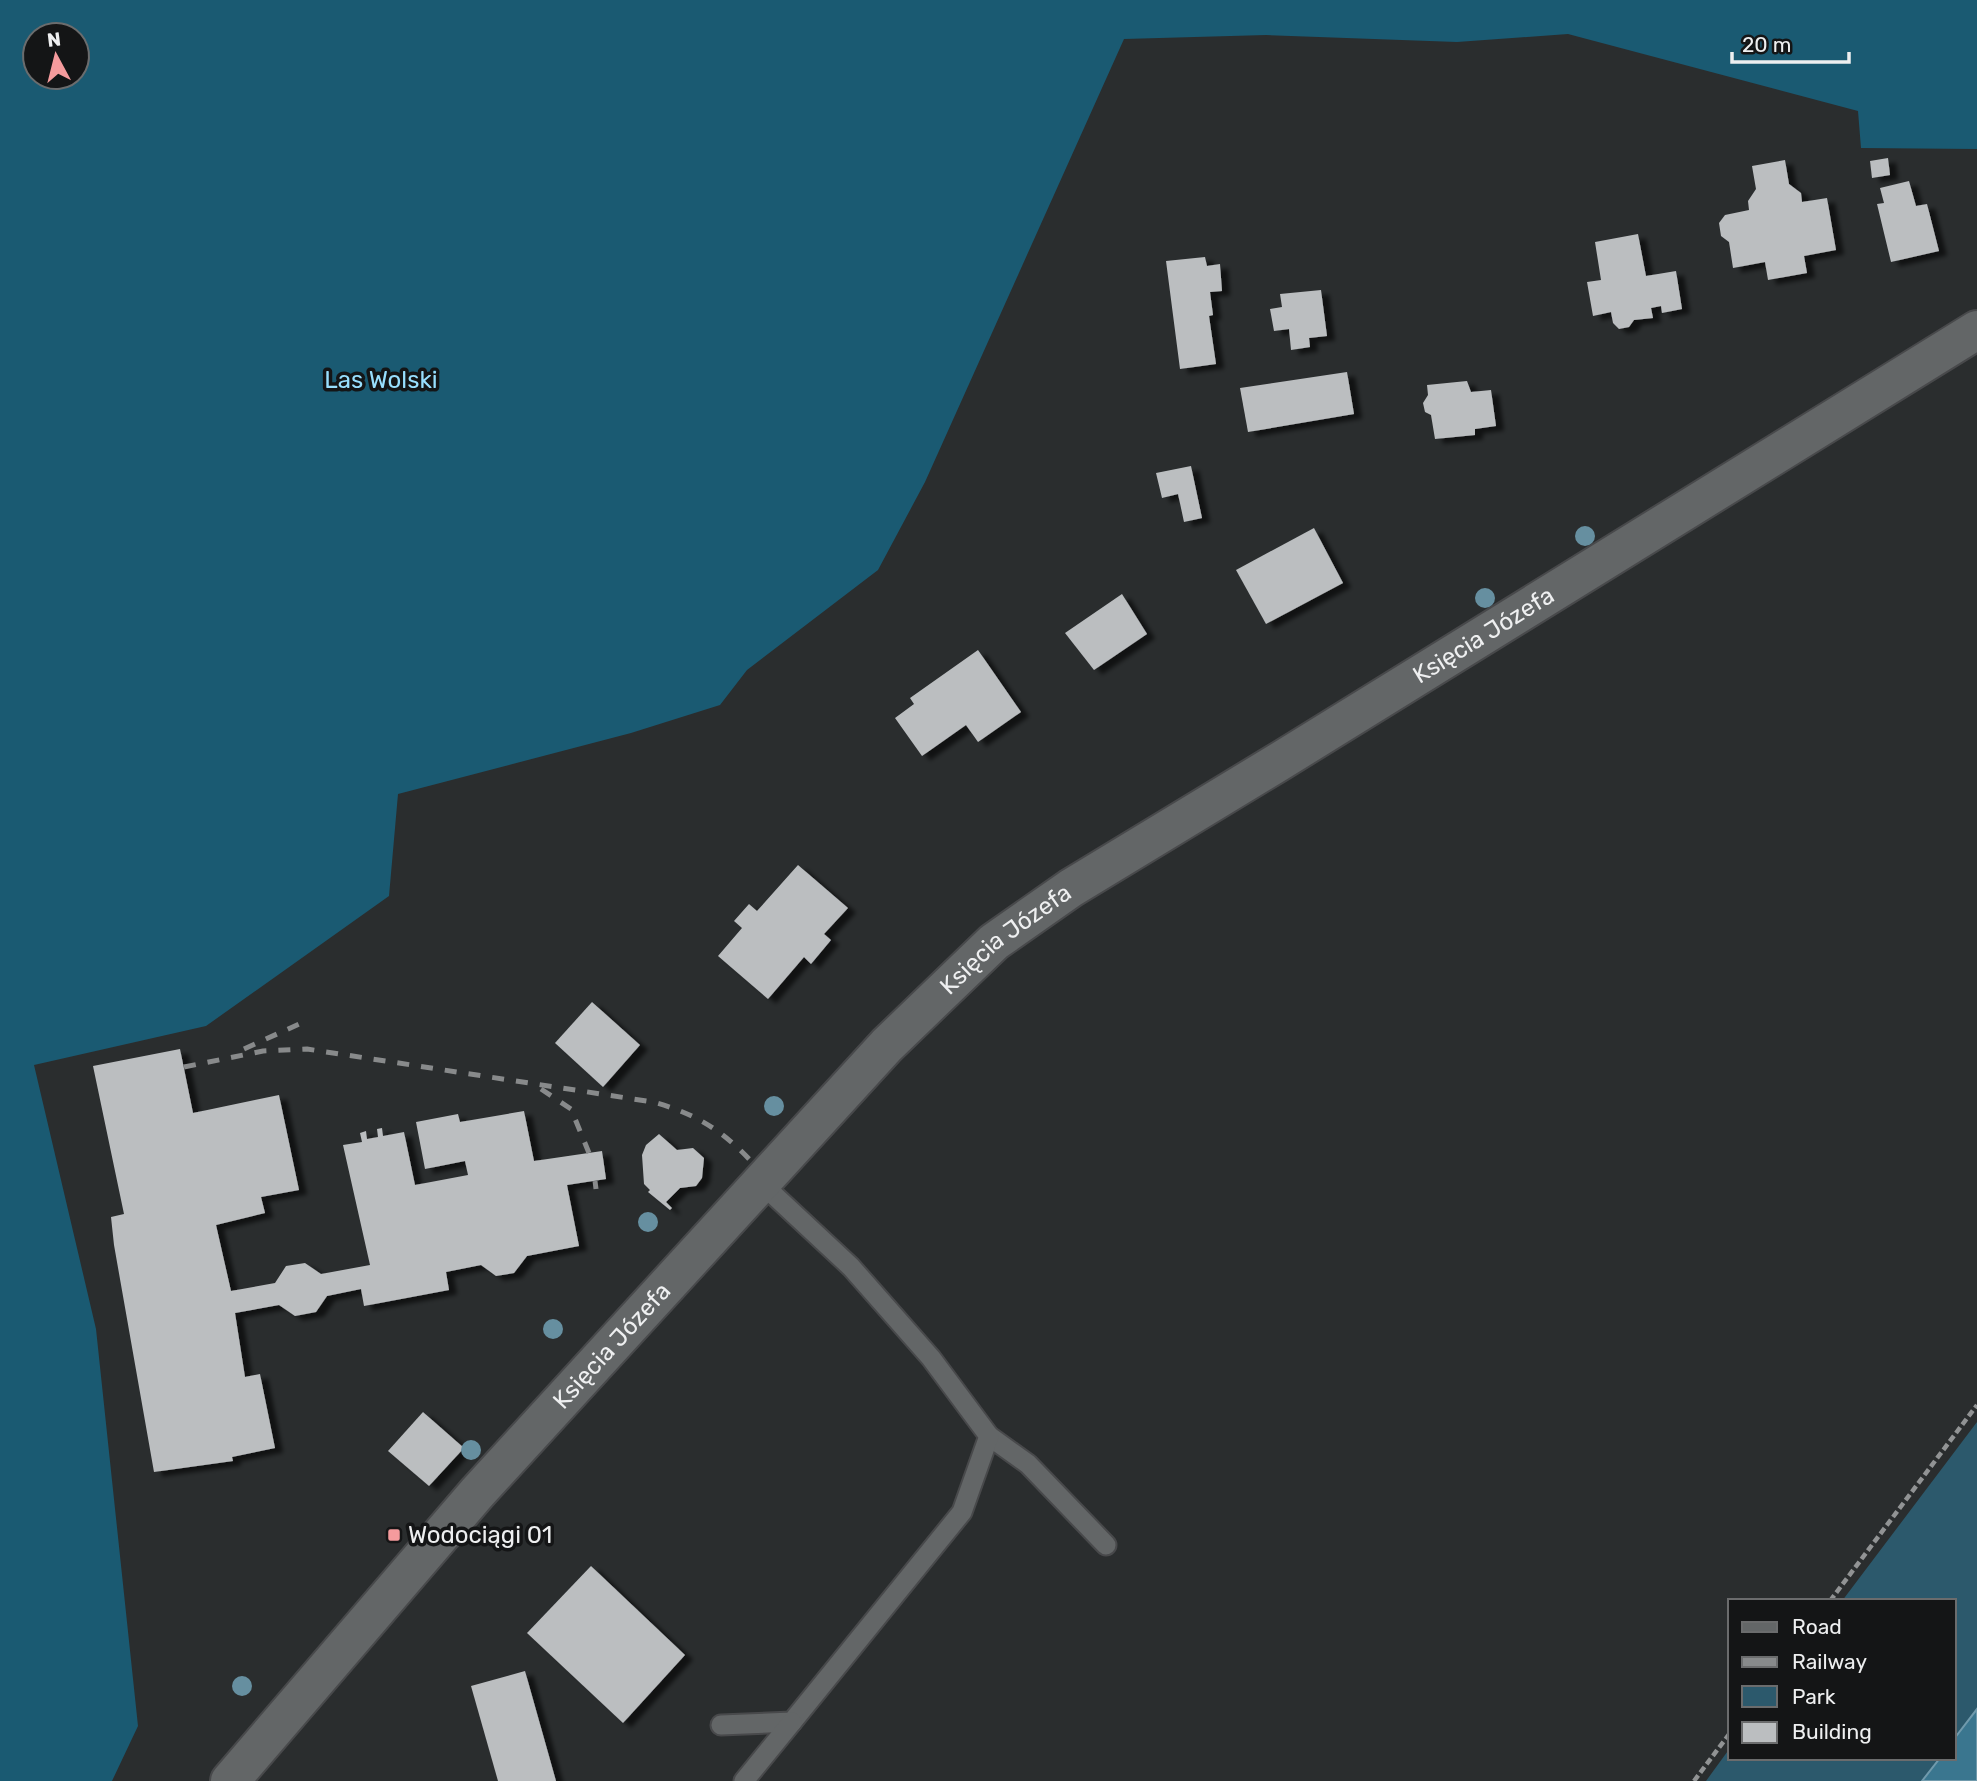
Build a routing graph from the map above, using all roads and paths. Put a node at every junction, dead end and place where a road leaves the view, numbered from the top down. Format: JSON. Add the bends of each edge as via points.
{"nodes":[{"id":1,"x":1977,"y":330,"type":"edge"},
{"id":2,"x":761,"y":1183,"type":"junction"},
{"id":3,"x":1977,"y":1405,"type":"edge"},
{"id":4,"x":989,"y":1436,"type":"junction"},
{"id":5,"x":1106,"y":1545,"type":"dead end"},
{"id":6,"x":1832,"y":1599,"type":"edge"},
{"id":7,"x":792,"y":1723,"type":"junction"},
{"id":8,"x":721,"y":1725,"type":"dead end"},
{"id":9,"x":1728,"y":1736,"type":"edge"},
{"id":10,"x":230,"y":1781,"type":"edge"},
{"id":11,"x":744,"y":1781,"type":"edge"},
{"id":12,"x":1694,"y":1781,"type":"edge"}],
"edges":[{"from":1,"to":2,"type":"main road","name":"Księcia Józefa","via":[[1010,929],[887,1045]]},
{"from":2,"to":4,"type":"lane","via":[[851,1267],[931,1359]]},
{"from":2,"to":10,"type":"main road","name":"Księcia Józefa","via":[[477,1493]]},
{"from":3,"to":6,"type":"path"},
{"from":4,"to":5,"type":"lane","via":[[1028,1464]]},
{"from":4,"to":7,"type":"lane","via":[[962,1512]]},
{"from":7,"to":8,"type":"lane"},
{"from":7,"to":11,"type":"lane"},
{"from":9,"to":12,"type":"path"}]}
